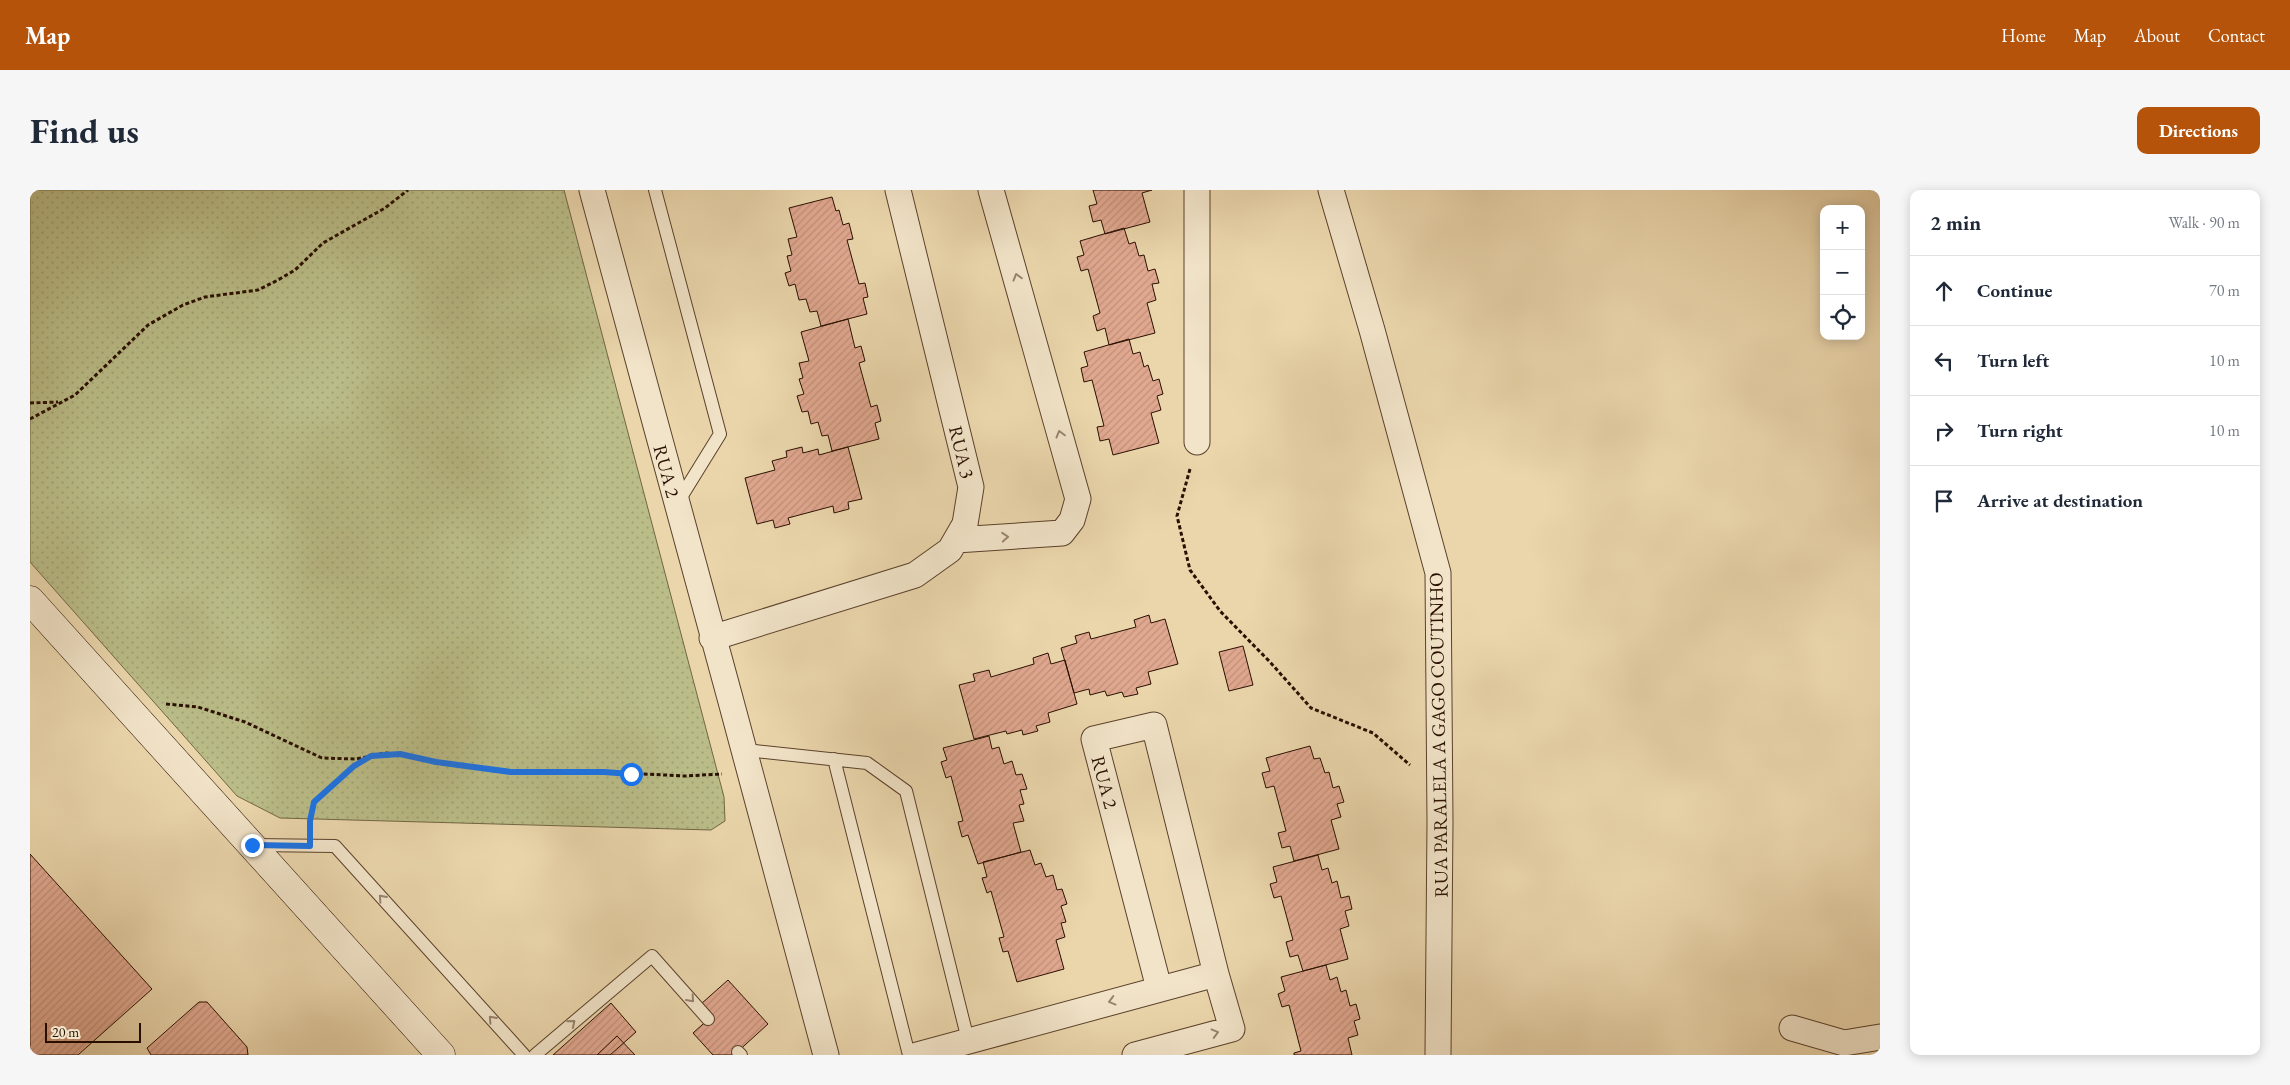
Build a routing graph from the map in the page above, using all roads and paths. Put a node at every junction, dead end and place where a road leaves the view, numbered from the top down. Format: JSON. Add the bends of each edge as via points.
{"nodes":[{"id":1,"x":408,"y":190,"type":"edge"},
{"id":2,"x":592,"y":190,"type":"edge"},
{"id":3,"x":655,"y":190,"type":"edge"},
{"id":4,"x":898,"y":190,"type":"edge"},
{"id":5,"x":991,"y":190,"type":"edge"},
{"id":6,"x":1197,"y":190,"type":"edge"},
{"id":7,"x":1331,"y":190,"type":"edge"},
{"id":8,"x":30,"y":402,"type":"edge"},
{"id":9,"x":61,"y":402,"type":"junction"},
{"id":10,"x":30,"y":419,"type":"edge"},
{"id":11,"x":1197,"y":442,"type":"joint"},
{"id":12,"x":676,"y":505,"type":"junction"},
{"id":13,"x":956,"y":540,"type":"junction"},
{"id":14,"x":30,"y":600,"type":"edge"},
{"id":15,"x":712,"y":638,"type":"junction"},
{"id":16,"x":137,"y":718,"type":"junction"},
{"id":17,"x":746,"y":750,"type":"junction"},
{"id":18,"x":370,"y":757,"type":"junction"},
{"id":19,"x":834,"y":759,"type":"junction"},
{"id":20,"x":722,"y":774,"type":"dead end"},
{"id":21,"x":1440,"y":800,"type":"junction"},
{"id":22,"x":252,"y":845,"type":"junction"},
{"id":23,"x":310,"y":846,"type":"junction"},
{"id":24,"x":1216,"y":974,"type":"junction"},
{"id":25,"x":1159,"y":988,"type":"junction"},
{"id":26,"x":708,"y":1019,"type":"dead end"},
{"id":27,"x":1792,"y":1028,"type":"dead end"},
{"id":28,"x":1880,"y":1037,"type":"edge"},
{"id":29,"x":968,"y":1040,"type":"junction"},
{"id":30,"x":441,"y":1055,"type":"edge"},
{"id":31,"x":524,"y":1055,"type":"edge"},
{"id":32,"x":535,"y":1055,"type":"edge"},
{"id":33,"x":826,"y":1055,"type":"edge"},
{"id":34,"x":909,"y":1055,"type":"edge"},
{"id":35,"x":917,"y":1055,"type":"edge"},
{"id":36,"x":1134,"y":1055,"type":"edge"},
{"id":37,"x":1438,"y":1055,"type":"edge"}],
"edges":[{"from":1,"to":9,"type":"path","via":[[385,208],[323,243],[296,270],[278,280],[258,290],[205,297],[182,305],[148,325],[76,395]]},
{"from":2,"to":12,"type":"street","name":"RUA 2"},
{"from":3,"to":12,"type":"lane","via":[[720,434]]},
{"from":4,"to":13,"type":"street","name":"RUA 3","via":[[971,487],[965,524]]},
{"from":13,"to":5,"type":"street","one_way":true,"via":[[1062,532],[1072,520],[1078,499]]},
{"from":6,"to":11,"type":"street"},
{"from":7,"to":21,"type":"street","name":"RUA PARALELA A GAGO COUTINHO","via":[[1438,573]]},
{"from":8,"to":9,"type":"path"},
{"from":9,"to":10,"type":"path"},
{"from":11,"to":21,"type":"path","via":[[1177,516],[1190,570],[1220,611],[1311,708],[1373,733],[1410,765]]},
{"from":12,"to":15,"type":"street","name":"RUA 2"},
{"from":13,"to":15,"type":"street","name":"RUA 3","via":[[950,550],[915,575]]},
{"from":14,"to":16,"type":"main road"},
{"from":15,"to":17,"type":"street","name":"RUA 2"},
{"from":16,"to":18,"type":"path","via":[[153,706],[186,704],[245,722],[322,758]]},
{"from":16,"to":22,"type":"main road"},
{"from":17,"to":19,"type":"lane"},
{"from":17,"to":33,"type":"street","name":"RUA 2"},
{"from":18,"to":20,"type":"path","via":[[400,754],[511,772]]},
{"from":18,"to":23,"type":"path","via":[[354,766],[314,802]]},
{"from":19,"to":29,"type":"lane","via":[[867,763],[906,791]]},
{"from":19,"to":34,"type":"lane"},
{"from":21,"to":37,"type":"street","name":"RUA PARALELA A GAGO COUTINHO"},
{"from":22,"to":23,"type":"lane"},
{"from":22,"to":30,"type":"main road"},
{"from":31,"to":23,"type":"lane","one_way":true,"via":[[335,846]]},
{"from":24,"to":25,"type":"street"},
{"from":24,"to":25,"type":"street","name":"RUA 2","via":[[1154,725],[1094,739]]},
{"from":36,"to":24,"type":"street","name":"RUA 2","one_way":true,"via":[[1232,1029]]},
{"from":25,"to":29,"type":"street","one_way":true},
{"from":32,"to":26,"type":"lane","one_way":true,"via":[[652,956]]},
{"from":27,"to":28,"type":"street","via":[[1844,1043]]},
{"from":29,"to":35,"type":"street"}]}
